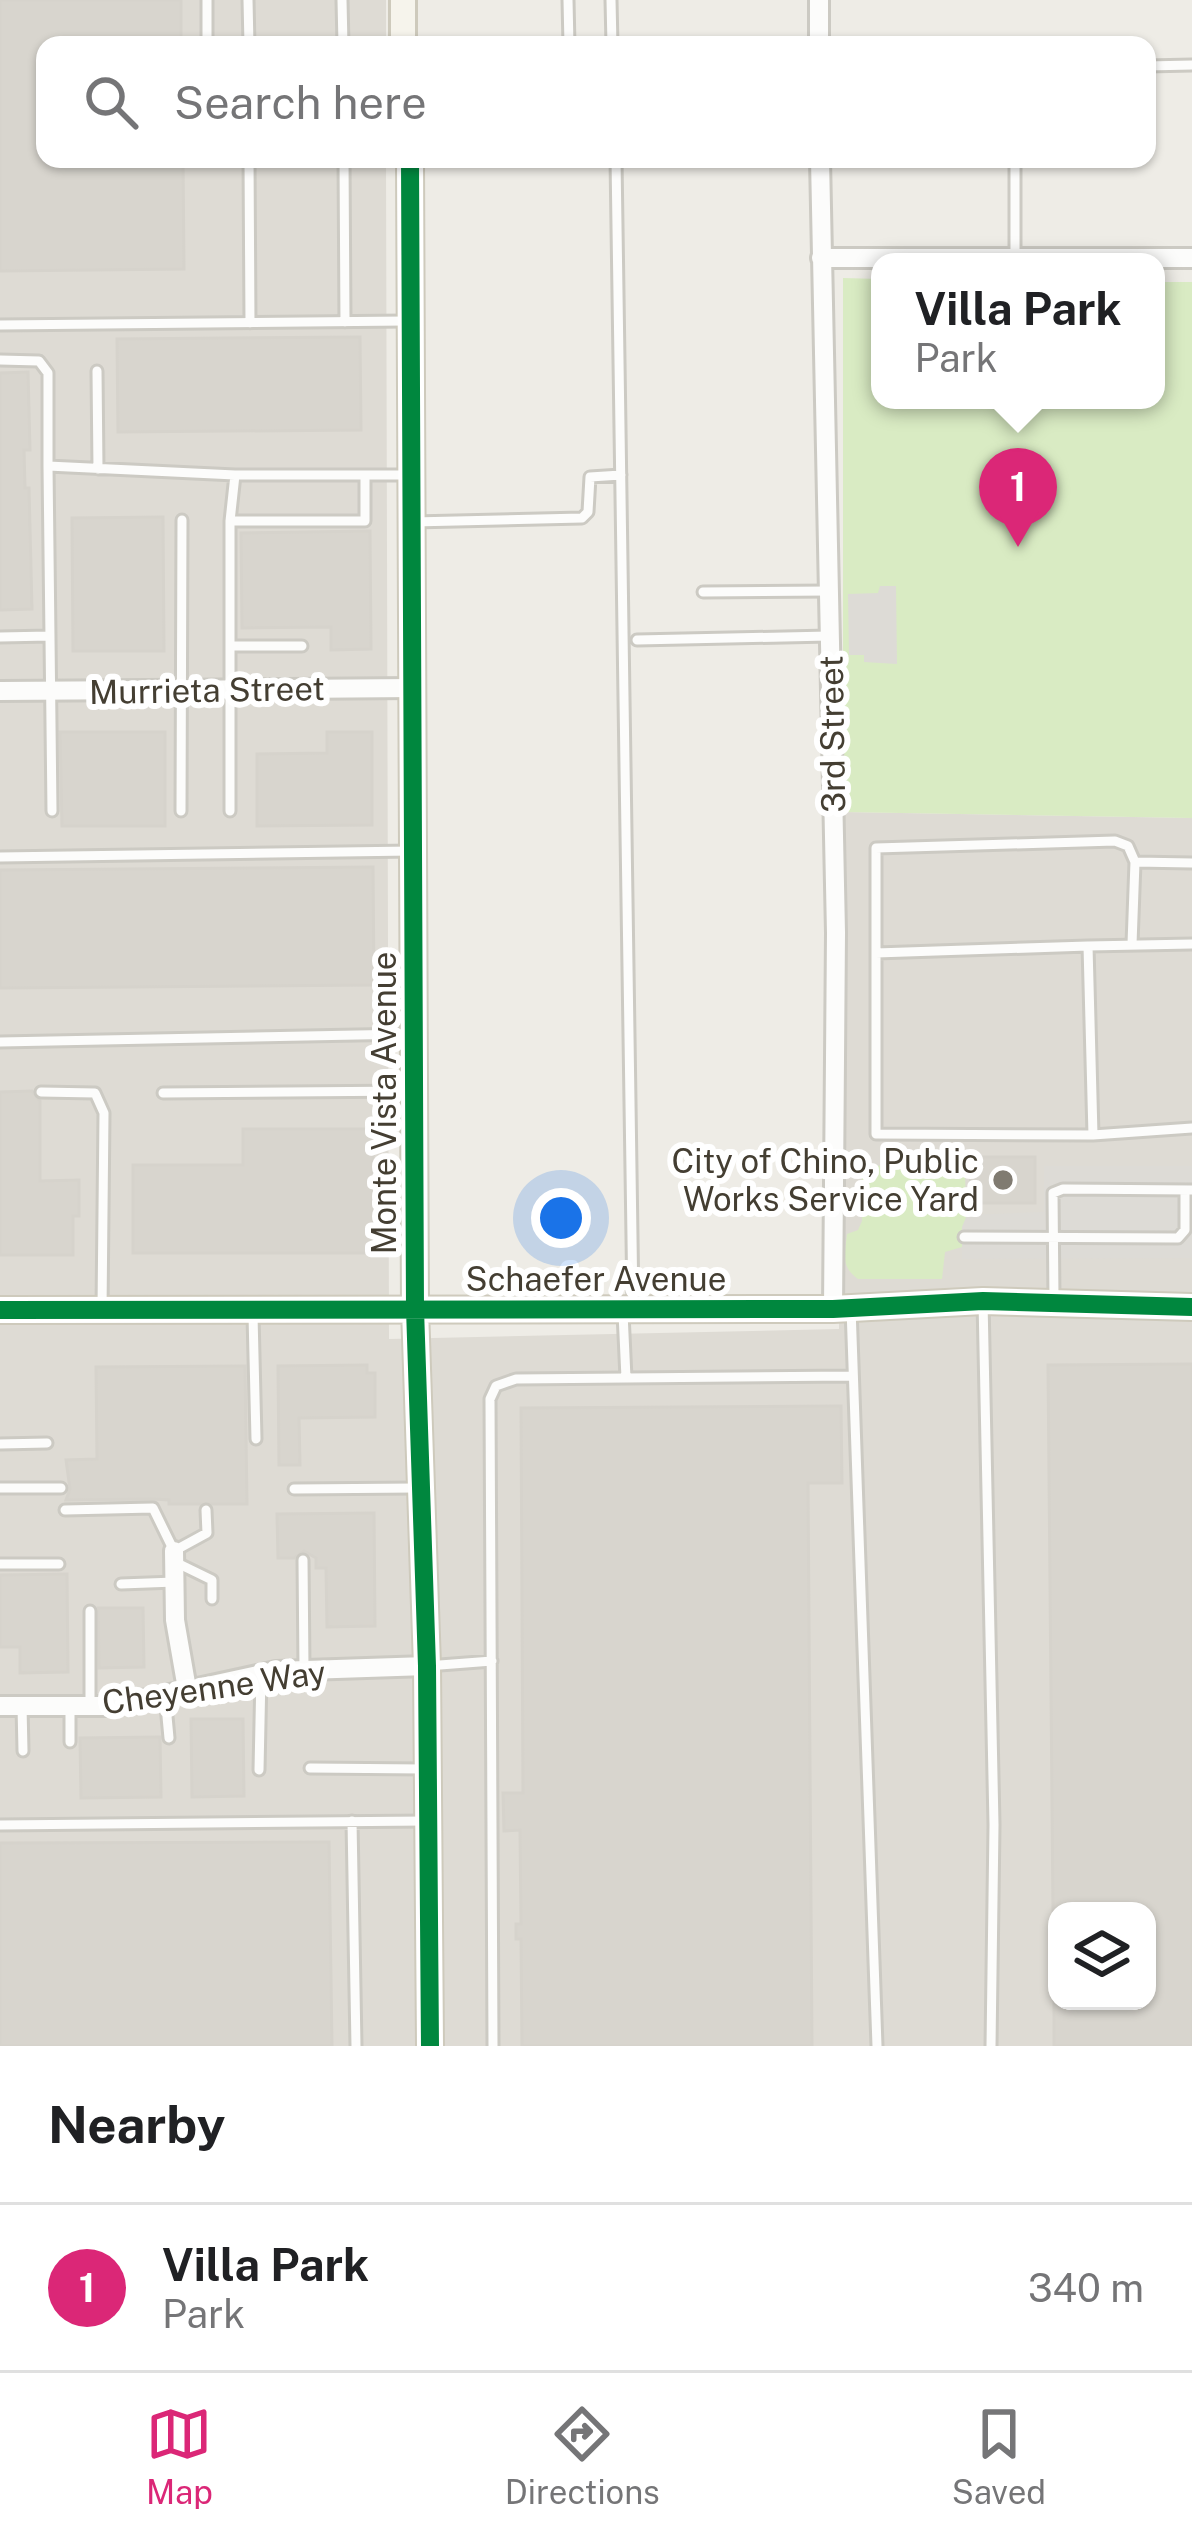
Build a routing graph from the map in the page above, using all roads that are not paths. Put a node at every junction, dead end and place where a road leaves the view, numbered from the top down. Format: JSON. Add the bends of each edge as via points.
{"nodes":[{"id":1,"x":207,"y":0,"type":"edge"},
{"id":2,"x":248,"y":0,"type":"edge"},
{"id":3,"x":342,"y":0,"type":"edge"},
{"id":4,"x":403,"y":0,"type":"edge"},
{"id":5,"x":568,"y":0,"type":"edge"},
{"id":6,"x":611,"y":0,"type":"edge"},
{"id":7,"x":819,"y":0,"type":"edge"},
{"id":8,"x":207,"y":36,"type":"edge"},
{"id":9,"x":249,"y":36,"type":"edge"},
{"id":10,"x":343,"y":36,"type":"edge"},
{"id":11,"x":404,"y":36,"type":"edge"},
{"id":12,"x":569,"y":36,"type":"edge"},
{"id":13,"x":611,"y":36,"type":"edge"},
{"id":14,"x":819,"y":36,"type":"edge"},
{"id":15,"x":1192,"y":65,"type":"edge"},
{"id":16,"x":1156,"y":66,"type":"edge"},
{"id":17,"x":249,"y":168,"type":"edge"},
{"id":18,"x":344,"y":168,"type":"edge"},
{"id":19,"x":410,"y":168,"type":"edge"},
{"id":20,"x":616,"y":168,"type":"edge"},
{"id":21,"x":820,"y":168,"type":"edge"},
{"id":22,"x":1015,"y":168,"type":"edge"},
{"id":23,"x":1015,"y":253,"type":"edge"},
{"id":24,"x":821,"y":258,"type":"junction"},
{"id":25,"x":871,"y":258,"type":"edge"},
{"id":26,"x":412,"y":321,"type":"junction"},
{"id":27,"x":250,"y":322,"type":"junction"},
{"id":28,"x":345,"y":322,"type":"junction"},
{"id":29,"x":0,"y":325,"type":"edge"},
{"id":30,"x":0,"y":360,"type":"edge"},
{"id":31,"x":97,"y":371,"type":"dead end"},
{"id":32,"x":48,"y":466,"type":"junction"},
{"id":33,"x":98,"y":469,"type":"junction"},
{"id":34,"x":235,"y":475,"type":"junction"},
{"id":35,"x":365,"y":475,"type":"junction"},
{"id":36,"x":413,"y":475,"type":"junction"},
{"id":37,"x":620,"y":475,"type":"junction"},
{"id":38,"x":182,"y":520,"type":"dead end"},
{"id":39,"x":230,"y":521,"type":"junction"},
{"id":40,"x":413,"y":522,"type":"junction"},
{"id":41,"x":829,"y":591,"type":"junction"},
{"id":42,"x":703,"y":592,"type":"dead end"},
{"id":43,"x":50,"y":636,"type":"junction"},
{"id":44,"x":830,"y":636,"type":"junction"},
{"id":45,"x":0,"y":637,"type":"edge"},
{"id":46,"x":637,"y":640,"type":"dead end"},
{"id":47,"x":230,"y":646,"type":"junction"},
{"id":48,"x":302,"y":646,"type":"dead end"},
{"id":49,"x":415,"y":688,"type":"junction"},
{"id":50,"x":230,"y":689,"type":"junction"},
{"id":51,"x":181,"y":690,"type":"junction"},
{"id":52,"x":50,"y":691,"type":"junction"},
{"id":53,"x":0,"y":692,"type":"edge"},
{"id":54,"x":52,"y":811,"type":"dead end"},
{"id":55,"x":181,"y":811,"type":"dead end"},
{"id":56,"x":230,"y":811,"type":"dead end"},
{"id":57,"x":412,"y":851,"type":"junction"},
{"id":58,"x":0,"y":857,"type":"edge"},
{"id":59,"x":1135,"y":862,"type":"junction"},
{"id":60,"x":1192,"y":862,"type":"edge"},
{"id":61,"x":1132,"y":944,"type":"junction"},
{"id":62,"x":1192,"y":944,"type":"edge"},
{"id":63,"x":1088,"y":946,"type":"junction"},
{"id":64,"x":876,"y":953,"type":"junction"},
{"id":65,"x":413,"y":1034,"type":"junction"},
{"id":66,"x":0,"y":1042,"type":"edge"},
{"id":67,"x":414,"y":1091,"type":"junction"},
{"id":68,"x":41,"y":1092,"type":"dead end"},
{"id":69,"x":163,"y":1093,"type":"dead end"},
{"id":70,"x":1192,"y":1128,"type":"edge"},
{"id":71,"x":1093,"y":1135,"type":"junction"},
{"id":72,"x":1188,"y":1190,"type":"edge"},
{"id":73,"x":964,"y":1237,"type":"dead end"},
{"id":74,"x":1052,"y":1237,"type":"junction"},
{"id":75,"x":983,"y":1301,"type":"junction"},
{"id":76,"x":1054,"y":1303,"type":"junction"},
{"id":77,"x":1192,"y":1307,"type":"edge"},
{"id":78,"x":628,"y":1308,"type":"junction"},
{"id":79,"x":842,"y":1308,"type":"junction"},
{"id":80,"x":253,"y":1309,"type":"junction"},
{"id":81,"x":415,"y":1309,"type":"junction"},
{"id":82,"x":0,"y":1310,"type":"edge"},
{"id":83,"x":103,"y":1310,"type":"junction"},
{"id":84,"x":853,"y":1376,"type":"junction"},
{"id":85,"x":626,"y":1378,"type":"junction"},
{"id":86,"x":256,"y":1438,"type":"dead end"},
{"id":87,"x":47,"y":1443,"type":"dead end"},
{"id":88,"x":0,"y":1444,"type":"edge"},
{"id":89,"x":0,"y":1488,"type":"edge"},
{"id":90,"x":61,"y":1488,"type":"dead end"},
{"id":91,"x":422,"y":1488,"type":"junction"},
{"id":92,"x":294,"y":1489,"type":"dead end"},
{"id":93,"x":65,"y":1510,"type":"dead end"},
{"id":94,"x":206,"y":1510,"type":"dead end"},
{"id":95,"x":303,"y":1560,"type":"dead end"},
{"id":96,"x":0,"y":1564,"type":"edge"},
{"id":97,"x":59,"y":1564,"type":"dead end"},
{"id":98,"x":174,"y":1565,"type":"junction"},
{"id":99,"x":122,"y":1584,"type":"dead end"},
{"id":100,"x":212,"y":1599,"type":"dead end"},
{"id":101,"x":90,"y":1611,"type":"dead end"},
{"id":102,"x":492,"y":1661,"type":"junction"},
{"id":103,"x":428,"y":1666,"type":"junction"},
{"id":104,"x":304,"y":1670,"type":"junction"},
{"id":105,"x":261,"y":1674,"type":"junction"},
{"id":106,"x":187,"y":1689,"type":"junction"},
{"id":107,"x":164,"y":1695,"type":"junction"},
{"id":108,"x":0,"y":1706,"type":"edge"},
{"id":109,"x":22,"y":1706,"type":"junction"},
{"id":110,"x":80,"y":1706,"type":"junction"},
{"id":111,"x":169,"y":1738,"type":"dead end"},
{"id":112,"x":70,"y":1742,"type":"dead end"},
{"id":113,"x":23,"y":1751,"type":"dead end"},
{"id":114,"x":310,"y":1768,"type":"dead end"},
{"id":115,"x":428,"y":1769,"type":"junction"},
{"id":116,"x":259,"y":1770,"type":"dead end"},
{"id":117,"x":428,"y":1820,"type":"junction"},
{"id":118,"x":352,"y":1821,"type":"junction"},
{"id":119,"x":0,"y":1825,"type":"edge"},
{"id":120,"x":356,"y":2046,"type":"edge"},
{"id":121,"x":430,"y":2046,"type":"edge"},
{"id":122,"x":493,"y":2046,"type":"edge"},
{"id":123,"x":877,"y":2046,"type":"edge"},
{"id":124,"x":991,"y":2046,"type":"edge"}],
"edges":[{"from":1,"to":8,"type":"lane"},
{"from":2,"to":9,"type":"lane"},
{"from":3,"to":10,"type":"lane"},
{"from":4,"to":11,"type":"street"},
{"from":5,"to":12,"type":"lane"},
{"from":6,"to":13,"type":"lane"},
{"from":7,"to":14,"type":"street"},
{"from":15,"to":16,"type":"lane"},
{"from":17,"to":27,"type":"lane"},
{"from":18,"to":28,"type":"lane"},
{"from":19,"to":26,"type":"street","name":"Monte Vista Avenue"},
{"from":20,"to":37,"type":"lane"},
{"from":21,"to":24,"type":"street","name":"3rd Street"},
{"from":22,"to":23,"type":"lane"},
{"from":24,"to":25,"type":"street"},
{"from":24,"to":41,"type":"street","name":"3rd Street"},
{"from":26,"to":28,"type":"lane"},
{"from":26,"to":36,"type":"street","name":"Monte Vista Avenue"},
{"from":27,"to":28,"type":"lane"},
{"from":27,"to":29,"type":"lane"},
{"from":30,"to":32,"type":"lane","via":[[39,361],[48,373]]},
{"from":31,"to":33,"type":"lane"},
{"from":32,"to":33,"type":"lane"},
{"from":32,"to":43,"type":"lane"},
{"from":33,"to":34,"type":"lane"},
{"from":34,"to":35,"type":"lane"},
{"from":34,"to":39,"type":"lane"},
{"from":35,"to":36,"type":"lane"},
{"from":35,"to":39,"type":"lane","via":[[365,520]]},
{"from":36,"to":40,"type":"street","name":"Monte Vista Avenue"},
{"from":37,"to":40,"type":"lane","via":[[590,477],[582,518]]},
{"from":37,"to":78,"type":"lane"},
{"from":38,"to":51,"type":"lane"},
{"from":39,"to":47,"type":"lane"},
{"from":40,"to":49,"type":"street","name":"Monte Vista Avenue"},
{"from":41,"to":42,"type":"lane"},
{"from":41,"to":44,"type":"street","name":"3rd Street"},
{"from":43,"to":45,"type":"lane"},
{"from":43,"to":52,"type":"lane"},
{"from":44,"to":46,"type":"lane"},
{"from":44,"to":79,"type":"street","name":"3rd Street"},
{"from":47,"to":48,"type":"lane"},
{"from":47,"to":50,"type":"lane"},
{"from":49,"to":50,"type":"street","name":"Murrieta Street"},
{"from":49,"to":57,"type":"street","name":"Monte Vista Avenue"},
{"from":50,"to":51,"type":"street","name":"Murrieta Street"},
{"from":50,"to":56,"type":"lane"},
{"from":51,"to":52,"type":"street","name":"Murrieta Street"},
{"from":51,"to":55,"type":"lane"},
{"from":52,"to":53,"type":"street","name":"Murrieta Street"},
{"from":52,"to":54,"type":"lane"},
{"from":57,"to":58,"type":"lane"},
{"from":57,"to":65,"type":"street","name":"Monte Vista Avenue"},
{"from":59,"to":60,"type":"lane"},
{"from":59,"to":61,"type":"lane"},
{"from":59,"to":64,"type":"lane","via":[[1128,846],[1115,842],[876,848]]},
{"from":61,"to":62,"type":"lane"},
{"from":61,"to":63,"type":"lane"},
{"from":63,"to":64,"type":"lane"},
{"from":63,"to":71,"type":"lane"},
{"from":64,"to":71,"type":"lane","via":[[876,1134]]},
{"from":65,"to":66,"type":"lane"},
{"from":65,"to":67,"type":"street","name":"Monte Vista Avenue"},
{"from":67,"to":69,"type":"lane"},
{"from":67,"to":81,"type":"street","name":"Monte Vista Avenue"},
{"from":68,"to":83,"type":"lane","via":[[95,1093],[100,1101]]},
{"from":70,"to":71,"type":"lane"},
{"from":72,"to":74,"type":"lane","via":[[1186,1230],[1178,1238]]},
{"from":72,"to":74,"type":"lane","via":[[1063,1189],[1053,1193]]},
{"from":73,"to":74,"type":"lane"},
{"from":74,"to":76,"type":"lane"},
{"from":75,"to":76,"type":"street","name":"Schaefer Avenue"},
{"from":75,"to":79,"type":"street","name":"Schaefer Avenue"},
{"from":75,"to":124,"type":"lane"},
{"from":76,"to":77,"type":"street","name":"Schaefer Avenue"},
{"from":78,"to":79,"type":"street","name":"Schaefer Avenue"},
{"from":78,"to":81,"type":"street","name":"Schaefer Avenue"},
{"from":78,"to":85,"type":"lane"},
{"from":79,"to":84,"type":"lane"},
{"from":80,"to":81,"type":"street","name":"Schaefer Avenue"},
{"from":80,"to":83,"type":"street","name":"Schaefer Avenue"},
{"from":80,"to":86,"type":"lane"},
{"from":81,"to":91,"type":"street","name":"Monte Vista Avenue"},
{"from":82,"to":83,"type":"street","name":"Schaefer Avenue"},
{"from":84,"to":85,"type":"lane"},
{"from":84,"to":123,"type":"lane"},
{"from":85,"to":102,"type":"lane","via":[[496,1386]]},
{"from":87,"to":88,"type":"lane"},
{"from":89,"to":90,"type":"lane"},
{"from":91,"to":92,"type":"lane"},
{"from":91,"to":103,"type":"street","name":"Monte Vista Avenue"},
{"from":93,"to":98,"type":"lane","via":[[153,1508]]},
{"from":94,"to":98,"type":"lane","via":[[207,1533]]},
{"from":95,"to":104,"type":"lane"},
{"from":96,"to":97,"type":"lane"},
{"from":98,"to":99,"type":"lane"},
{"from":98,"to":100,"type":"lane","via":[[212,1580]]},
{"from":98,"to":106,"type":"street"},
{"from":101,"to":110,"type":"lane"},
{"from":102,"to":103,"type":"lane"},
{"from":102,"to":122,"type":"lane"},
{"from":103,"to":104,"type":"street","name":"Cheyenne Way"},
{"from":103,"to":115,"type":"street","name":"Monte Vista Avenue"},
{"from":104,"to":105,"type":"street","name":"Cheyenne Way"},
{"from":105,"to":106,"type":"street","name":"Cheyenne Way"},
{"from":105,"to":116,"type":"lane"},
{"from":106,"to":107,"type":"street","name":"Cheyenne Way"},
{"from":107,"to":110,"type":"street","name":"Cheyenne Way"},
{"from":107,"to":111,"type":"lane"},
{"from":108,"to":109,"type":"street","name":"Cheyenne Way"},
{"from":109,"to":110,"type":"street","name":"Cheyenne Way"},
{"from":109,"to":113,"type":"lane"},
{"from":110,"to":112,"type":"lane"},
{"from":114,"to":115,"type":"lane"},
{"from":115,"to":117,"type":"street","name":"Monte Vista Avenue"},
{"from":117,"to":118,"type":"lane"},
{"from":117,"to":121,"type":"street","name":"Monte Vista Avenue"},
{"from":118,"to":119,"type":"lane"},
{"from":118,"to":120,"type":"lane"}]}
